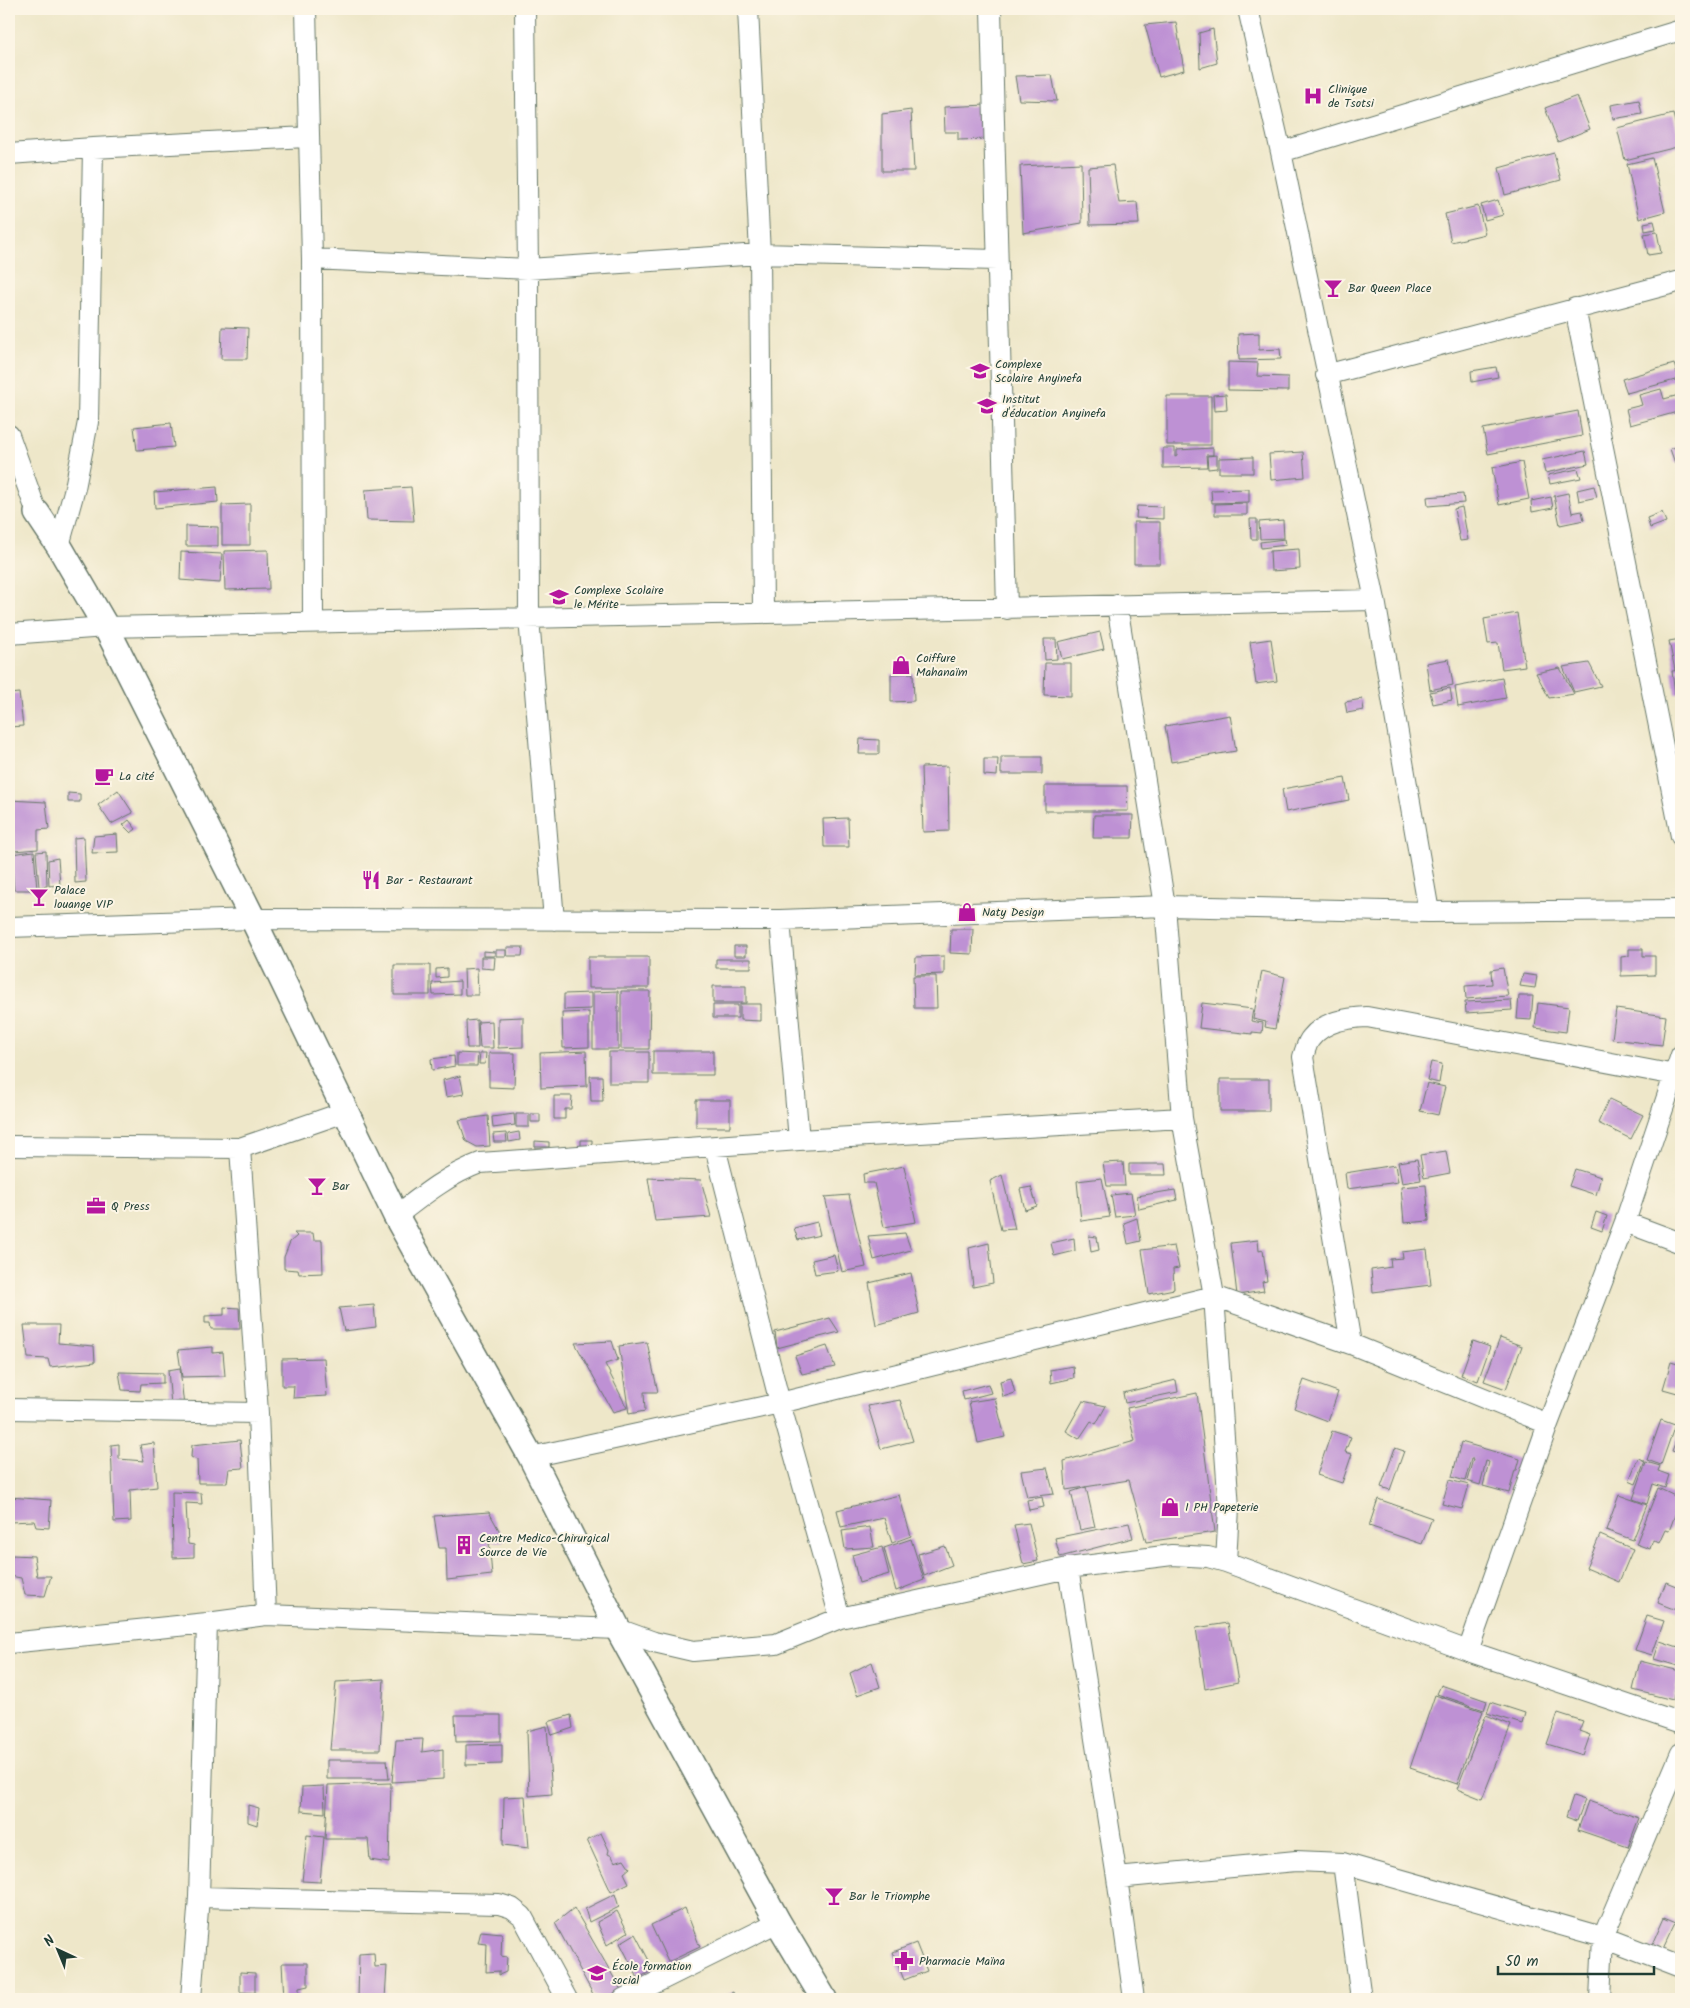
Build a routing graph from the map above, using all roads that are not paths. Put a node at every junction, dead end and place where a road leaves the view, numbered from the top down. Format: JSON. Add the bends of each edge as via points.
{"nodes":[{"id":1,"x":306,"y":9,"type":"edge"},
{"id":2,"x":525,"y":9,"type":"edge"},
{"id":3,"x":748,"y":9,"type":"edge"},
{"id":4,"x":991,"y":9,"type":"edge"},
{"id":5,"x":1248,"y":9,"type":"edge"},
{"id":6,"x":1681,"y":30,"type":"edge"},
{"id":7,"x":307,"y":137,"type":"junction"},
{"id":8,"x":93,"y":148,"type":"junction"},
{"id":9,"x":1281,"y":152,"type":"junction"},
{"id":10,"x":9,"y":154,"type":"edge"},
{"id":11,"x":760,"y":254,"type":"junction"},
{"id":12,"x":312,"y":259,"type":"junction"},
{"id":13,"x":997,"y":260,"type":"junction"},
{"id":14,"x":528,"y":269,"type":"junction"},
{"id":15,"x":1681,"y":281,"type":"edge"},
{"id":16,"x":1575,"y":308,"type":"junction"},
{"id":17,"x":1326,"y":374,"type":"junction"},
{"id":18,"x":9,"y":435,"type":"edge"},
{"id":19,"x":9,"y":471,"type":"edge"},
{"id":20,"x":37,"y":513,"type":"junction"},
{"id":21,"x":59,"y":546,"type":"junction"},
{"id":22,"x":1374,"y":600,"type":"junction"},
{"id":23,"x":1117,"y":605,"type":"junction"},
{"id":24,"x":1007,"y":609,"type":"junction"},
{"id":25,"x":763,"y":613,"type":"junction"},
{"id":26,"x":529,"y":618,"type":"junction"},
{"id":27,"x":313,"y":622,"type":"junction"},
{"id":28,"x":106,"y":628,"type":"junction"},
{"id":29,"x":9,"y":634,"type":"edge"},
{"id":30,"x":1681,"y":836,"type":"edge"},
{"id":31,"x":1165,"y":906,"type":"junction"},
{"id":32,"x":1681,"y":910,"type":"edge"},
{"id":33,"x":1429,"y":912,"type":"junction"},
{"id":34,"x":253,"y":919,"type":"junction"},
{"id":35,"x":554,"y":920,"type":"junction"},
{"id":36,"x":780,"y":920,"type":"junction"},
{"id":37,"x":9,"y":927,"type":"edge"},
{"id":38,"x":1681,"y":1055,"type":"edge"},
{"id":39,"x":1675,"y":1075,"type":"junction"},
{"id":40,"x":345,"y":1112,"type":"junction"},
{"id":41,"x":1182,"y":1118,"type":"junction"},
{"id":42,"x":799,"y":1140,"type":"junction"},
{"id":43,"x":9,"y":1146,"type":"edge"},
{"id":44,"x":715,"y":1147,"type":"junction"},
{"id":45,"x":240,"y":1148,"type":"junction"},
{"id":46,"x":396,"y":1216,"type":"junction"},
{"id":47,"x":1624,"y":1222,"type":"junction"},
{"id":48,"x":1681,"y":1243,"type":"edge"},
{"id":49,"x":1214,"y":1296,"type":"junction"},
{"id":50,"x":1351,"y":1344,"type":"junction"},
{"id":51,"x":780,"y":1403,"type":"junction"},
{"id":52,"x":9,"y":1409,"type":"edge"},
{"id":53,"x":258,"y":1413,"type":"junction"},
{"id":54,"x":1548,"y":1424,"type":"junction"},
{"id":55,"x":532,"y":1457,"type":"junction"},
{"id":56,"x":1226,"y":1562,"type":"junction"},
{"id":57,"x":1068,"y":1568,"type":"junction"},
{"id":58,"x":266,"y":1615,"type":"junction"},
{"id":59,"x":840,"y":1618,"type":"junction"},
{"id":60,"x":207,"y":1623,"type":"junction"},
{"id":61,"x":618,"y":1629,"type":"junction"},
{"id":62,"x":9,"y":1643,"type":"edge"},
{"id":63,"x":1468,"y":1651,"type":"junction"},
{"id":64,"x":1681,"y":1722,"type":"edge"},
{"id":65,"x":1681,"y":1753,"type":"edge"},
{"id":66,"x":1342,"y":1863,"type":"junction"},
{"id":67,"x":1117,"y":1878,"type":"junction"},
{"id":68,"x":199,"y":1897,"type":"junction"},
{"id":69,"x":778,"y":1922,"type":"junction"},
{"id":70,"x":1603,"y":1937,"type":"junction"},
{"id":71,"x":1681,"y":1967,"type":"edge"},
{"id":72,"x":191,"y":1999,"type":"edge"},
{"id":73,"x":567,"y":1999,"type":"edge"},
{"id":74,"x":623,"y":1999,"type":"edge"},
{"id":75,"x":824,"y":1999,"type":"edge"},
{"id":76,"x":1134,"y":1999,"type":"edge"},
{"id":77,"x":1361,"y":1999,"type":"edge"},
{"id":78,"x":1600,"y":1999,"type":"edge"}],
"edges":[{"from":1,"to":7,"type":"street"},
{"from":2,"to":14,"type":"street"},
{"from":3,"to":11,"type":"street"},
{"from":4,"to":13,"type":"street"},
{"from":5,"to":9,"type":"street"},
{"from":6,"to":9,"type":"street"},
{"from":7,"to":8,"type":"street"},
{"from":7,"to":12,"type":"street"},
{"from":8,"to":10,"type":"street"},
{"from":8,"to":21,"type":"street","via":[[88,422]]},
{"from":9,"to":17,"type":"street"},
{"from":11,"to":13,"type":"street"},
{"from":11,"to":14,"type":"street"},
{"from":11,"to":25,"type":"street"},
{"from":12,"to":14,"type":"street"},
{"from":12,"to":27,"type":"street"},
{"from":13,"to":24,"type":"street"},
{"from":14,"to":26,"type":"street"},
{"from":15,"to":16,"type":"street"},
{"from":16,"to":17,"type":"street"},
{"from":16,"to":30,"type":"street"},
{"from":17,"to":22,"type":"street"},
{"from":18,"to":20,"type":"street"},
{"from":19,"to":20,"type":"street"},
{"from":20,"to":21,"type":"street"},
{"from":21,"to":28,"type":"street"},
{"from":22,"to":23,"type":"street"},
{"from":22,"to":33,"type":"street"},
{"from":23,"to":24,"type":"street"},
{"from":23,"to":31,"type":"street"},
{"from":24,"to":25,"type":"street"},
{"from":25,"to":26,"type":"street"},
{"from":26,"to":27,"type":"street"},
{"from":26,"to":35,"type":"street"},
{"from":27,"to":28,"type":"street"},
{"from":28,"to":29,"type":"street"},
{"from":28,"to":34,"type":"street"},
{"from":31,"to":33,"type":"street"},
{"from":31,"to":36,"type":"street"},
{"from":31,"to":41,"type":"street"},
{"from":32,"to":33,"type":"street"},
{"from":34,"to":35,"type":"street"},
{"from":34,"to":37,"type":"street"},
{"from":34,"to":40,"type":"street"},
{"from":35,"to":36,"type":"street"},
{"from":36,"to":42,"type":"street"},
{"from":38,"to":39,"type":"street"},
{"from":39,"to":47,"type":"street"},
{"from":39,"to":50,"type":"street","via":[[1367,1017],[1346,1018],[1326,1026],[1310,1038],[1303,1057]]},
{"from":40,"to":45,"type":"street"},
{"from":40,"to":46,"type":"street"},
{"from":41,"to":42,"type":"street"},
{"from":41,"to":49,"type":"street"},
{"from":42,"to":44,"type":"street"},
{"from":43,"to":45,"type":"street"},
{"from":44,"to":46,"type":"street","via":[[480,1163],[431,1189]]},
{"from":44,"to":51,"type":"street"},
{"from":45,"to":53,"type":"street"},
{"from":46,"to":55,"type":"street"},
{"from":47,"to":48,"type":"street"},
{"from":47,"to":54,"type":"street"},
{"from":49,"to":50,"type":"street"},
{"from":49,"to":51,"type":"street"},
{"from":49,"to":56,"type":"street","via":[[1229,1508]]},
{"from":50,"to":54,"type":"street"},
{"from":51,"to":55,"type":"street"},
{"from":51,"to":59,"type":"street"},
{"from":52,"to":53,"type":"street"},
{"from":53,"to":58,"type":"street"},
{"from":54,"to":63,"type":"street"},
{"from":55,"to":61,"type":"street"},
{"from":56,"to":57,"type":"street","via":[[1208,1557],[1172,1555]]},
{"from":56,"to":63,"type":"street"},
{"from":57,"to":59,"type":"street"},
{"from":57,"to":67,"type":"street"},
{"from":58,"to":60,"type":"street"},
{"from":58,"to":61,"type":"street"},
{"from":59,"to":61,"type":"street","via":[[776,1644],[693,1652]]},
{"from":60,"to":62,"type":"street"},
{"from":60,"to":68,"type":"street"},
{"from":61,"to":69,"type":"street"},
{"from":63,"to":64,"type":"street"},
{"from":65,"to":70,"type":"street"},
{"from":66,"to":67,"type":"street","via":[[1296,1861]]},
{"from":66,"to":70,"type":"street"},
{"from":66,"to":77,"type":"street"},
{"from":67,"to":76,"type":"street"},
{"from":68,"to":72,"type":"street"},
{"from":68,"to":73,"type":"street","via":[[499,1904],[522,1916]]},
{"from":69,"to":74,"type":"street"},
{"from":69,"to":75,"type":"street"},
{"from":70,"to":71,"type":"street"},
{"from":70,"to":78,"type":"street"}]}
